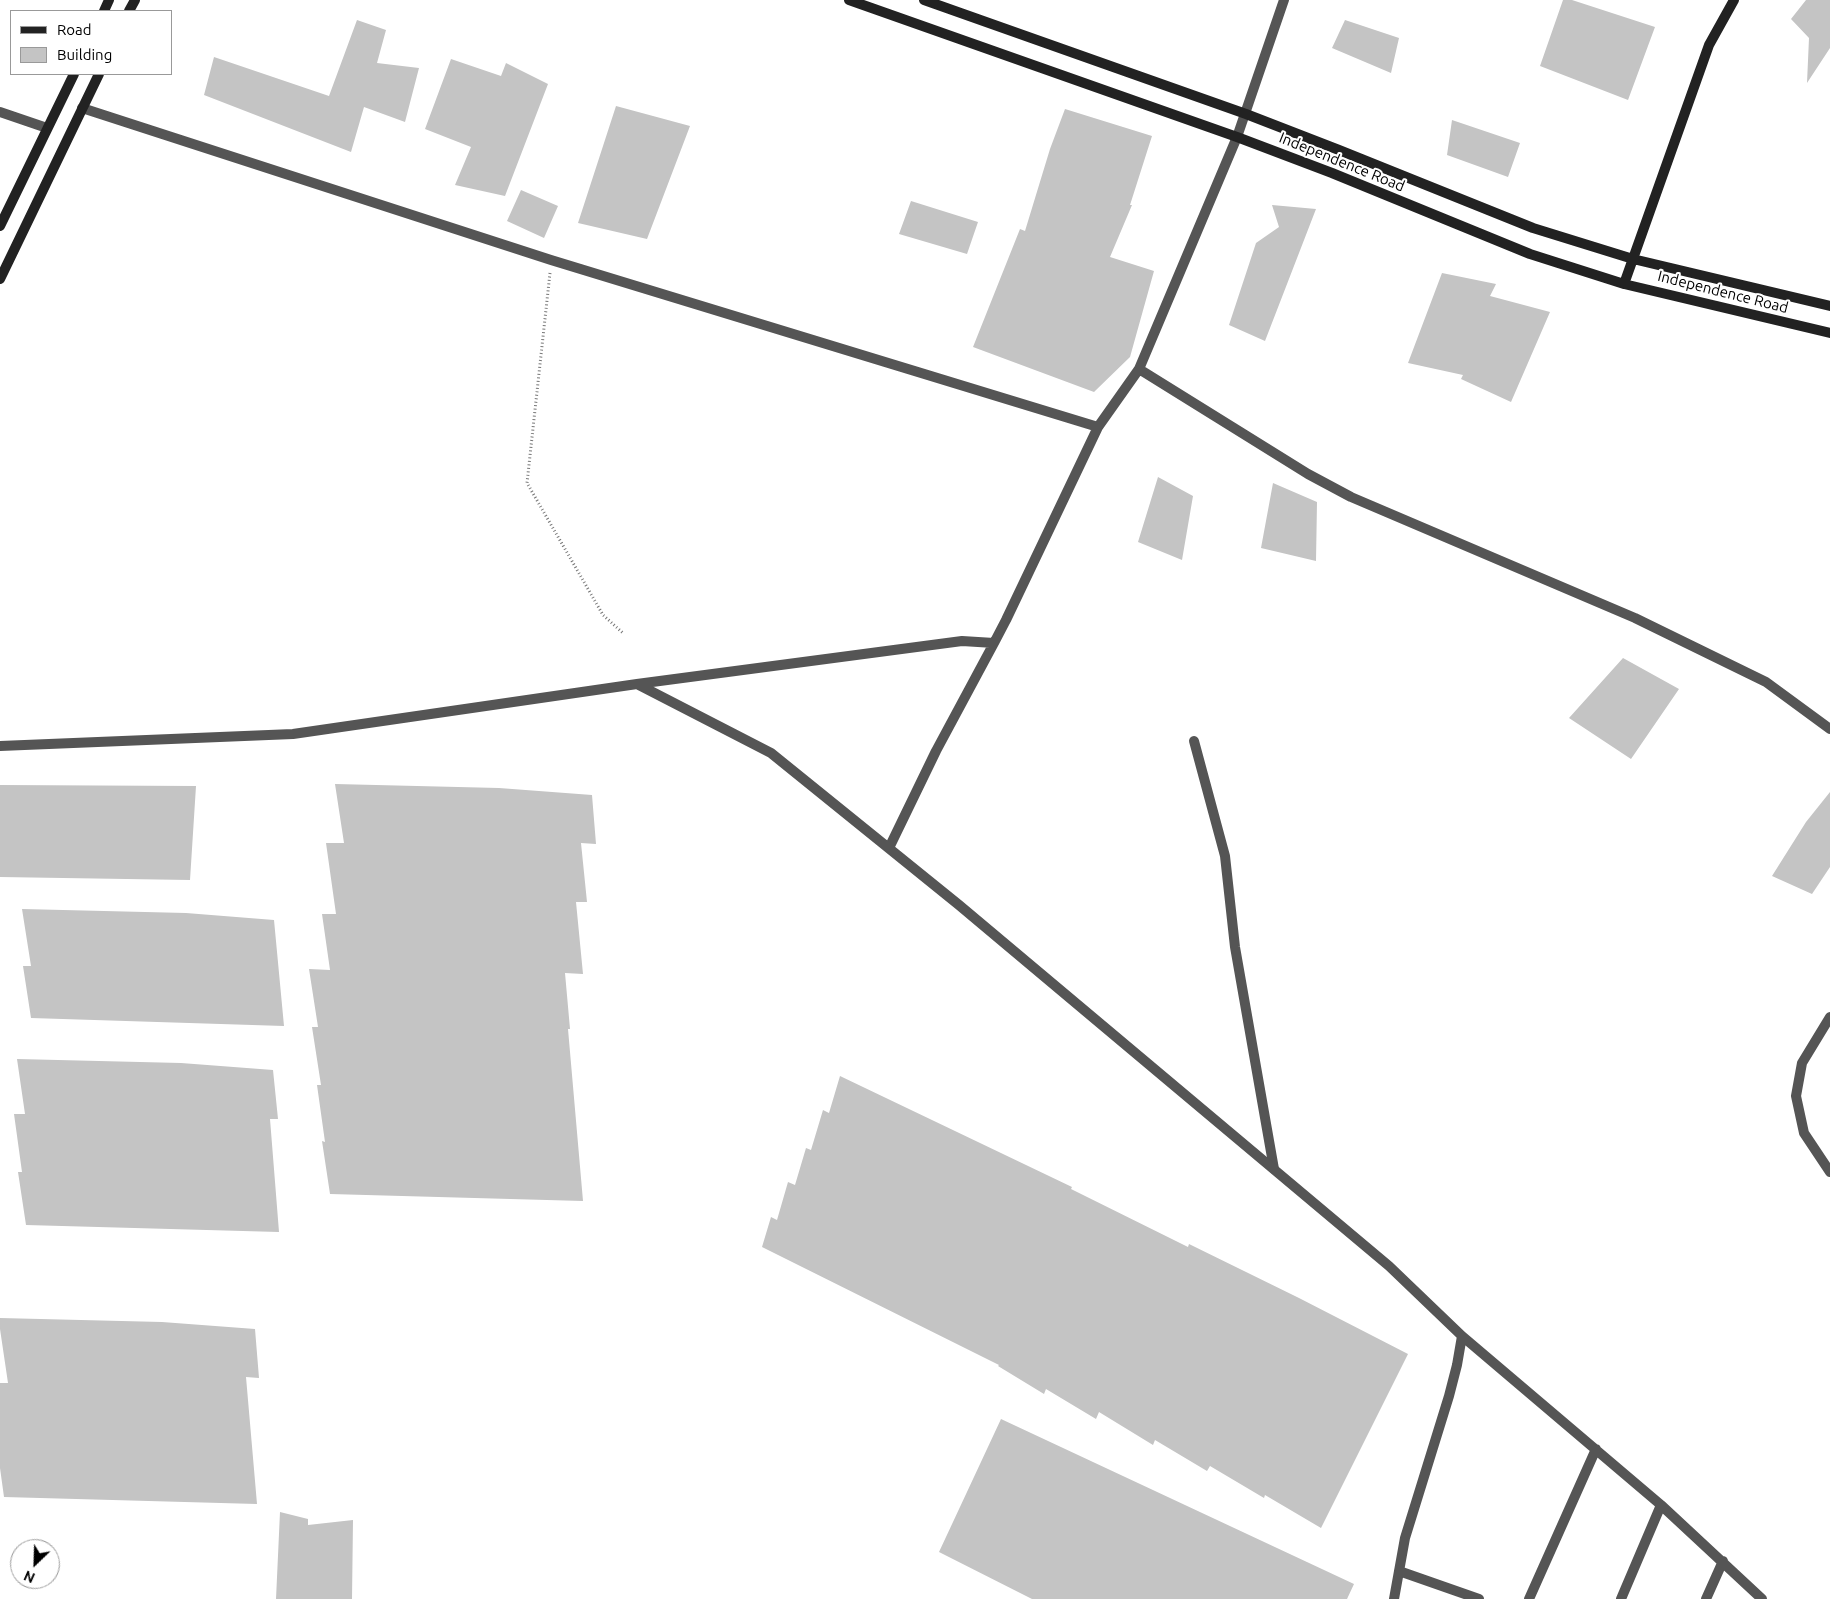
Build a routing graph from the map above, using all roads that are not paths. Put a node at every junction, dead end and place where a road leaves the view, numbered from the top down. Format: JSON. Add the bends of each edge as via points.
{"nodes":[{"id":1,"x":849,"y":0,"type":"edge"},
{"id":2,"x":924,"y":0,"type":"edge"},
{"id":3,"x":1284,"y":0,"type":"edge"},
{"id":4,"x":1734,"y":0,"type":"edge"},
{"id":5,"x":74,"y":75,"type":"edge"},
{"id":6,"x":98,"y":75,"type":"edge"},
{"id":7,"x":82,"y":108,"type":"junction"},
{"id":8,"x":0,"y":112,"type":"edge"},
{"id":9,"x":1246,"y":114,"type":"junction"},
{"id":10,"x":47,"y":128,"type":"junction"},
{"id":11,"x":1237,"y":137,"type":"junction"},
{"id":12,"x":0,"y":226,"type":"edge"},
{"id":13,"x":1633,"y":259,"type":"junction"},
{"id":14,"x":0,"y":279,"type":"edge"},
{"id":15,"x":1624,"y":284,"type":"junction"},
{"id":16,"x":1830,"y":306,"type":"edge"},
{"id":17,"x":1830,"y":334,"type":"edge"},
{"id":18,"x":1139,"y":369,"type":"junction"},
{"id":19,"x":1098,"y":427,"type":"junction"},
{"id":20,"x":994,"y":643,"type":"junction"},
{"id":21,"x":637,"y":684,"type":"junction"},
{"id":22,"x":1830,"y":729,"type":"edge"},
{"id":23,"x":1194,"y":741,"type":"dead end"},
{"id":24,"x":0,"y":746,"type":"edge"},
{"id":25,"x":889,"y":848,"type":"junction"},
{"id":26,"x":1830,"y":1018,"type":"edge"},
{"id":27,"x":1274,"y":1169,"type":"junction"},
{"id":28,"x":1830,"y":1172,"type":"edge"},
{"id":29,"x":1462,"y":1336,"type":"junction"},
{"id":30,"x":1596,"y":1449,"type":"junction"},
{"id":31,"x":1662,"y":1505,"type":"junction"},
{"id":32,"x":1723,"y":1561,"type":"junction"},
{"id":33,"x":1399,"y":1571,"type":"junction"},
{"id":34,"x":1394,"y":1599,"type":"edge"},
{"id":35,"x":1479,"y":1599,"type":"edge"},
{"id":36,"x":1529,"y":1599,"type":"edge"},
{"id":37,"x":1622,"y":1599,"type":"edge"},
{"id":38,"x":1706,"y":1599,"type":"edge"},
{"id":39,"x":1762,"y":1599,"type":"edge"}],
"edges":[{"from":1,"to":11,"type":"main road","name":"Independence Road"},
{"from":2,"to":9,"type":"main road","name":"Independence Road"},
{"from":3,"to":9,"type":"street"},
{"from":4,"to":13,"type":"main road","via":[[1709,45]]},
{"from":5,"to":10,"type":"main road"},
{"from":6,"to":7,"type":"main road"},
{"from":7,"to":14,"type":"main road"},
{"from":7,"to":19,"type":"street","via":[[551,260]]},
{"from":8,"to":10,"type":"street"},
{"from":9,"to":11,"type":"street"},
{"from":9,"to":13,"type":"main road","name":"Independence Road","via":[[1533,228]]},
{"from":10,"to":12,"type":"main road"},
{"from":11,"to":15,"type":"main road","name":"Independence Road","via":[[1530,254]]},
{"from":11,"to":18,"type":"street"},
{"from":13,"to":15,"type":"main road"},
{"from":13,"to":16,"type":"main road","name":"Independence Road"},
{"from":15,"to":17,"type":"main road","name":"Independence Road"},
{"from":18,"to":19,"type":"street"},
{"from":18,"to":22,"type":"street","via":[[1308,474],[1351,497],[1644,622],[1766,682]]},
{"from":19,"to":20,"type":"street"},
{"from":20,"to":21,"type":"street","via":[[962,641]]},
{"from":20,"to":25,"type":"street"},
{"from":21,"to":24,"type":"street","via":[[293,734]]},
{"from":21,"to":25,"type":"street","via":[[771,753]]},
{"from":23,"to":27,"type":"street","via":[[1225,856],[1235,947]]},
{"from":25,"to":27,"type":"street"},
{"from":26,"to":28,"type":"street","via":[[1802,1063],[1796,1096],[1804,1133]]},
{"from":27,"to":29,"type":"street","via":[[1389,1266]]},
{"from":29,"to":30,"type":"street"},
{"from":29,"to":33,"type":"street","via":[[1449,1396],[1405,1538]]},
{"from":30,"to":31,"type":"street"},
{"from":30,"to":36,"type":"street"},
{"from":31,"to":32,"type":"street"},
{"from":31,"to":37,"type":"street"},
{"from":32,"to":38,"type":"street"},
{"from":32,"to":39,"type":"street"},
{"from":33,"to":34,"type":"street"},
{"from":33,"to":35,"type":"street"}]}
